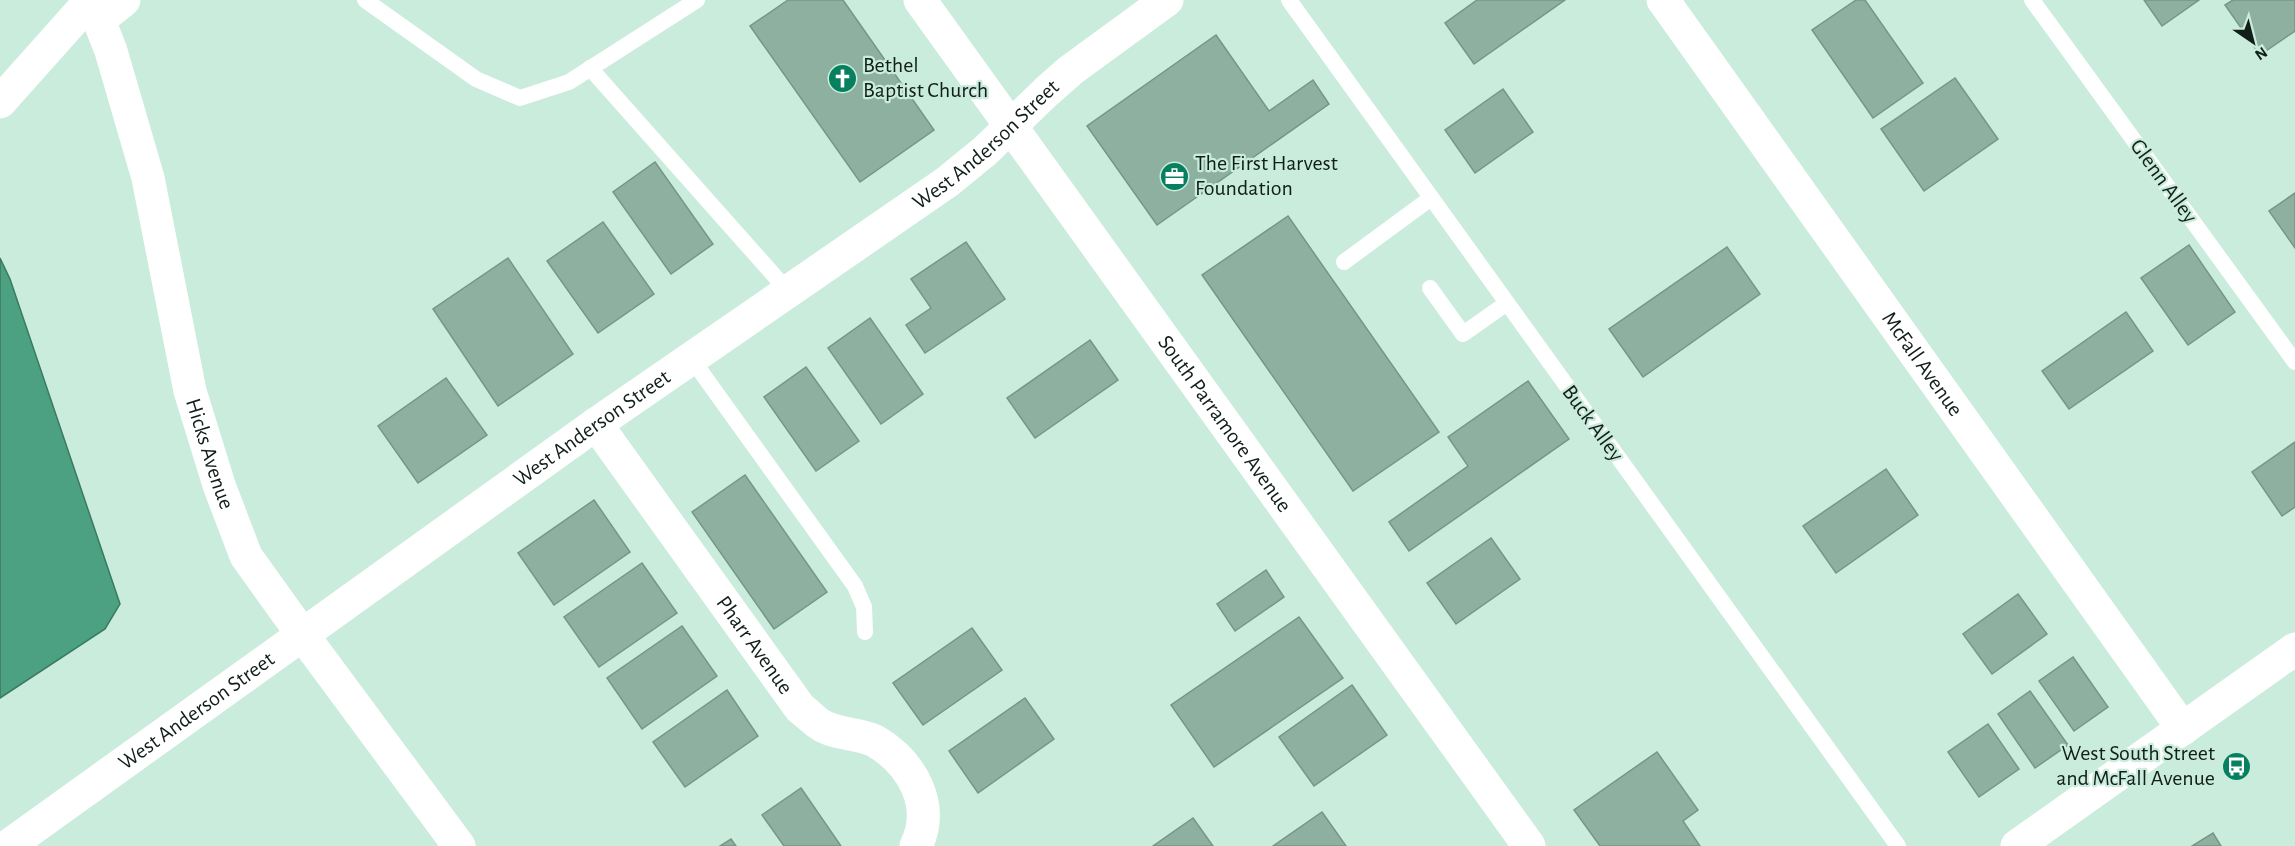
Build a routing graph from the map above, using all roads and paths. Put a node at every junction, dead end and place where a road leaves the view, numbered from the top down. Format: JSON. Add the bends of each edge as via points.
{"nodes":[{"id":1,"x":124,"y":0,"type":"edge"},
{"id":2,"x":365,"y":0,"type":"edge"},
{"id":3,"x":697,"y":0,"type":"edge"},
{"id":4,"x":920,"y":0,"type":"edge"},
{"id":5,"x":1289,"y":0,"type":"edge"},
{"id":6,"x":1663,"y":0,"type":"edge"},
{"id":7,"x":2032,"y":0,"type":"edge"},
{"id":8,"x":1161,"y":2,"type":"edge"},
{"id":9,"x":94,"y":7,"type":"edge"},
{"id":10,"x":590,"y":68,"type":"junction"},
{"id":11,"x":0,"y":102,"type":"edge"},
{"id":12,"x":1010,"y":127,"type":"junction"},
{"id":13,"x":1431,"y":198,"type":"junction"},
{"id":14,"x":1344,"y":262,"type":"dead end"},
{"id":15,"x":1430,"y":288,"type":"dead end"},
{"id":16,"x":788,"y":291,"type":"junction"},
{"id":17,"x":1507,"y":303,"type":"junction"},
{"id":18,"x":691,"y":358,"type":"junction"},
{"id":19,"x":2295,"y":362,"type":"edge"},
{"id":20,"x":596,"y":424,"type":"junction"},
{"id":21,"x":865,"y":632,"type":"dead end"},
{"id":22,"x":302,"y":634,"type":"junction"},
{"id":23,"x":2295,"y":649,"type":"edge"},
{"id":24,"x":2183,"y":729,"type":"junction"},
{"id":25,"x":920,"y":839,"type":"edge"},
{"id":26,"x":8,"y":846,"type":"edge"},
{"id":27,"x":459,"y":846,"type":"edge"},
{"id":28,"x":1529,"y":846,"type":"edge"},
{"id":29,"x":1898,"y":846,"type":"edge"},
{"id":30,"x":2017,"y":846,"type":"edge"}],
"edges":[{"from":1,"to":9,"type":"main road"},
{"from":2,"to":10,"type":"lane","via":[[476,79],[520,98],[569,82]]},
{"from":3,"to":10,"type":"lane"},
{"from":4,"to":12,"type":"main road","name":"South Parramore Avenue"},
{"from":5,"to":13,"type":"lane","name":"Buck Alley"},
{"from":6,"to":24,"type":"main road","name":"McFall Avenue"},
{"from":7,"to":19,"type":"lane","name":"Glenn Alley"},
{"from":8,"to":12,"type":"main road","name":"West Anderson Street","via":[[1071,70]]},
{"from":9,"to":11,"type":"main road"},
{"from":9,"to":22,"type":"main road","name":"Hicks Avenue","via":[[148,178],[190,391],[219,485],[246,556]]},
{"from":10,"to":16,"type":"lane"},
{"from":12,"to":16,"type":"main road","name":"West Anderson Street","via":[[946,182]]},
{"from":12,"to":28,"type":"main road","name":"South Parramore Avenue"},
{"from":13,"to":14,"type":"lane"},
{"from":13,"to":17,"type":"lane","name":"Buck Alley"},
{"from":15,"to":17,"type":"lane","via":[[1463,334]]},
{"from":16,"to":18,"type":"main road","name":"West Anderson Street"},
{"from":17,"to":29,"type":"lane","name":"Buck Alley"},
{"from":18,"to":20,"type":"main road","name":"West Anderson Street"},
{"from":18,"to":21,"type":"lane","via":[[855,586],[864,608]]},
{"from":20,"to":22,"type":"main road","name":"West Anderson Street"},
{"from":20,"to":25,"type":"main road","name":"Pharr Avenue","via":[[800,708],[822,726],[873,740],[896,756],[915,778],[924,805]]},
{"from":22,"to":26,"type":"main road","name":"West Anderson Street"},
{"from":22,"to":27,"type":"main road","name":"Hicks Avenue"},
{"from":23,"to":24,"type":"main road"},
{"from":24,"to":30,"type":"main road"}]}
